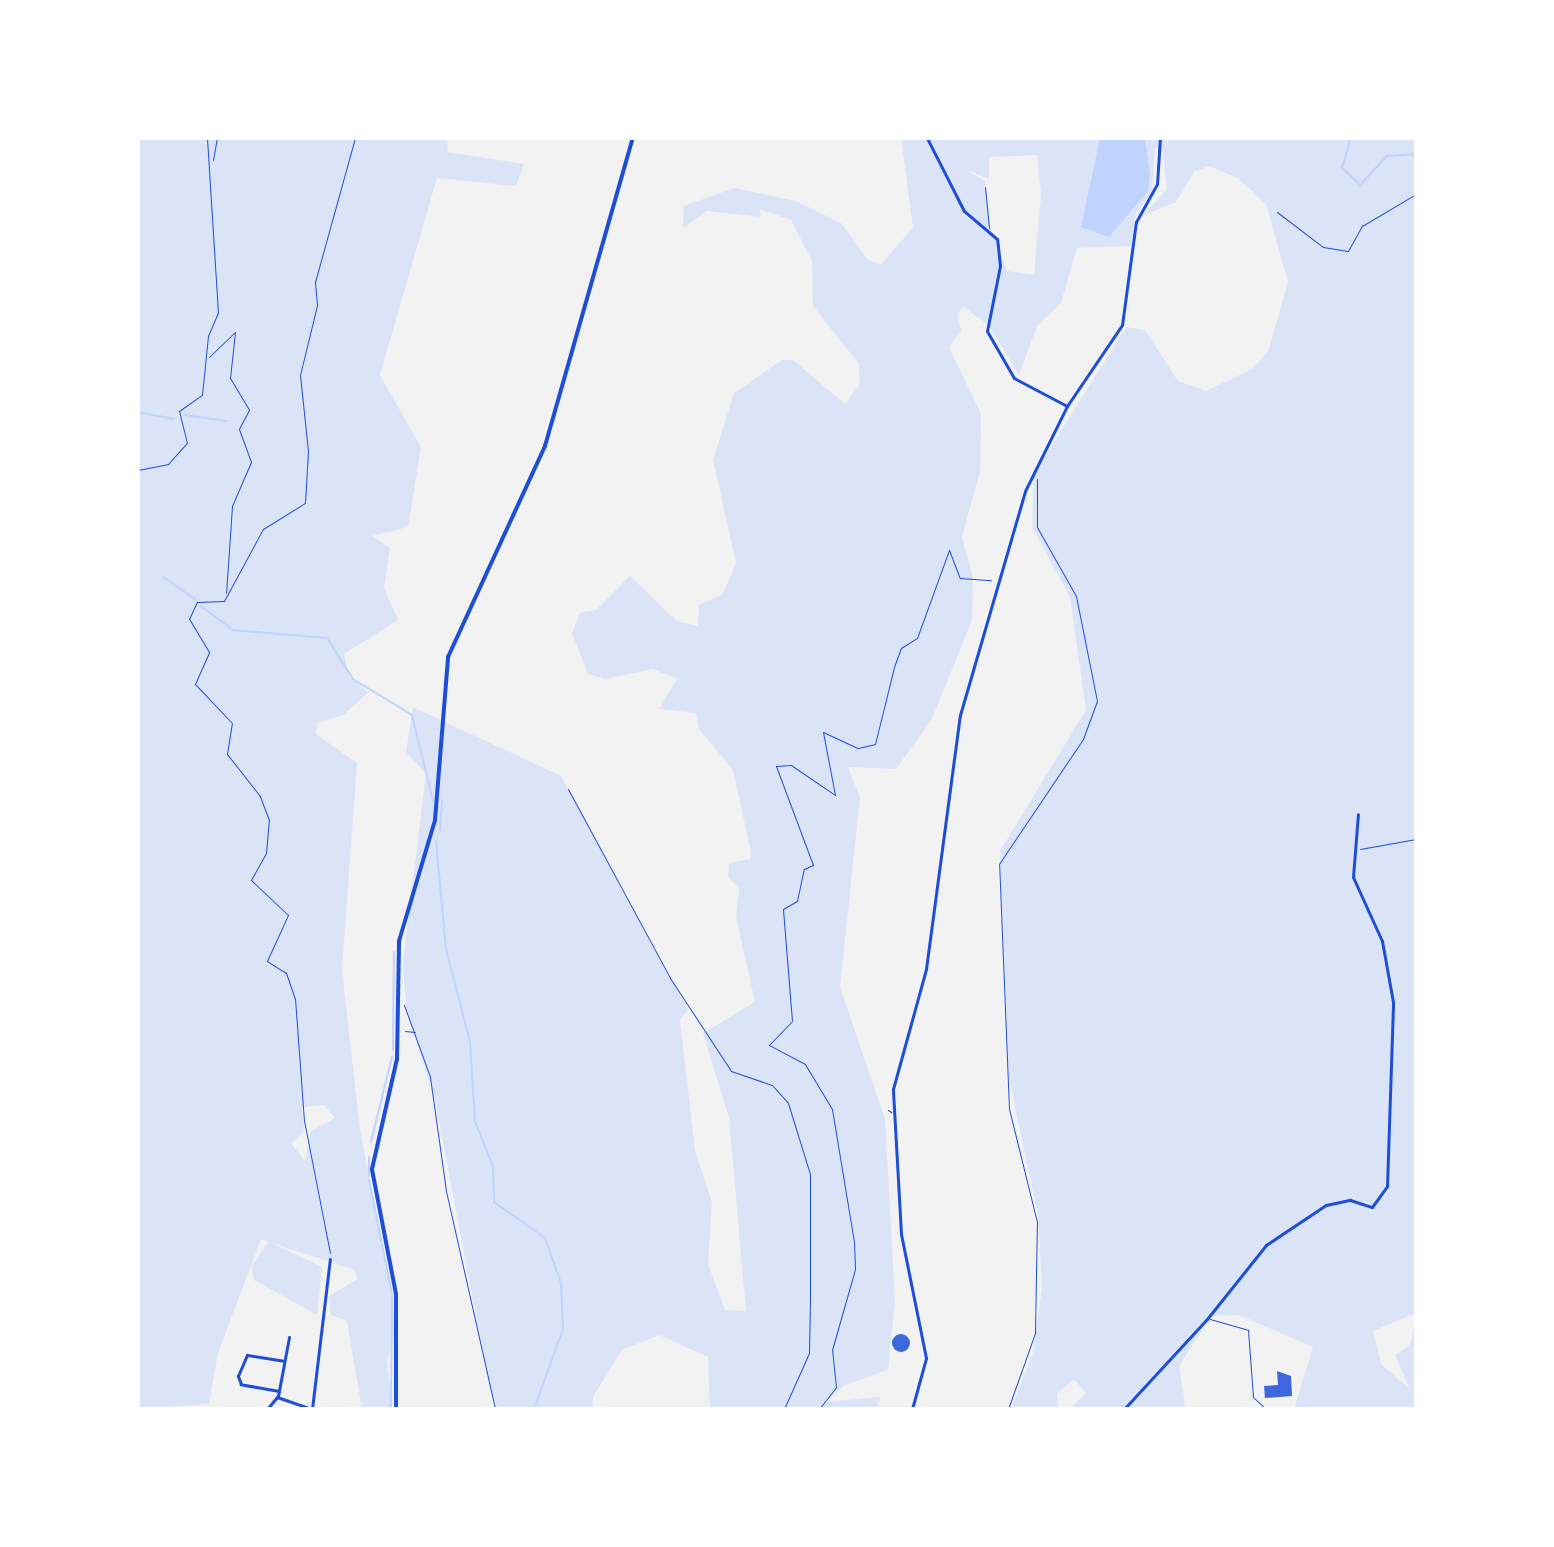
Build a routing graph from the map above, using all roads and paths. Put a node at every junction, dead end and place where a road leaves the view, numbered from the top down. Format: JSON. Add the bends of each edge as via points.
{"nodes":[{"id":1,"x":207,"y":138,"type":"edge"},
{"id":2,"x":217,"y":138,"type":"edge"},
{"id":3,"x":355,"y":138,"type":"edge"},
{"id":4,"x":633,"y":138,"type":"edge"},
{"id":5,"x":927,"y":138,"type":"edge"},
{"id":6,"x":1160,"y":138,"type":"edge"},
{"id":7,"x":213,"y":162,"type":"junction"},
{"id":8,"x":985,"y":187,"type":"dead end"},
{"id":9,"x":1416,"y":194,"type":"edge"},
{"id":10,"x":1277,"y":212,"type":"dead end"},
{"id":11,"x":989,"y":228,"type":"junction"},
{"id":12,"x":206,"y":355,"type":"junction"},
{"id":13,"x":1067,"y":406,"type":"junction"},
{"id":14,"x":138,"y":470,"type":"edge"},
{"id":15,"x":1035,"y":470,"type":"junction"},
{"id":16,"x":997,"y":581,"type":"junction"},
{"id":17,"x":227,"y":596,"type":"junction"},
{"id":18,"x":568,"y":789,"type":"dead end"},
{"id":19,"x":1358,"y":814,"type":"dead end"},
{"id":20,"x":1416,"y":839,"type":"edge"},
{"id":21,"x":1353,"y":846,"type":"junction"},
{"id":22,"x":397,"y":987,"type":"junction"},
{"id":23,"x":416,"y":1032,"type":"junction"},
{"id":24,"x":399,"y":1035,"type":"junction"},
{"id":25,"x":330,"y":1259,"type":"joint"},
{"id":26,"x":1207,"y":1319,"type":"junction"},
{"id":27,"x":289,"y":1337,"type":"dead end"},
{"id":28,"x":284,"y":1361,"type":"junction"},
{"id":29,"x":279,"y":1391,"type":"junction"},
{"id":30,"x":277,"y":1397,"type":"junction"},
{"id":31,"x":267,"y":1409,"type":"edge"},
{"id":32,"x":312,"y":1409,"type":"edge"},
{"id":33,"x":396,"y":1409,"type":"edge"},
{"id":34,"x":495,"y":1409,"type":"edge"},
{"id":35,"x":784,"y":1409,"type":"edge"},
{"id":36,"x":819,"y":1409,"type":"edge"},
{"id":37,"x":912,"y":1409,"type":"edge"},
{"id":38,"x":1008,"y":1409,"type":"edge"},
{"id":39,"x":1124,"y":1409,"type":"edge"},
{"id":40,"x":1266,"y":1409,"type":"edge"}],
"edges":[{"from":1,"to":7,"type":"path"},
{"from":2,"to":7,"type":"path"},
{"from":3,"to":17,"type":"path","via":[[315,282],[317,305],[300,375],[305,503],[263,529]]},
{"from":4,"to":22,"type":"main road","via":[[545,446],[451,644],[435,820],[401,933]]},
{"from":5,"to":11,"type":"street","via":[[964,211]]},
{"from":6,"to":13,"type":"street","via":[[1157,184],[1138,215],[1122,325]]},
{"from":7,"to":12,"type":"path","via":[[218,313]]},
{"from":8,"to":11,"type":"lane"},
{"from":9,"to":10,"type":"path","via":[[1362,226],[1348,251],[1323,247]]},
{"from":11,"to":13,"type":"street","via":[[1000,266],[987,331],[1014,378]]},
{"from":12,"to":14,"type":"path","via":[[202,395],[179,411],[187,443],[168,464]]},
{"from":12,"to":17,"type":"path","via":[[230,332],[237,335],[230,378],[249,410],[239,425],[251,462],[232,506]]},
{"from":13,"to":15,"type":"street"},
{"from":15,"to":16,"type":"street"},
{"from":15,"to":38,"type":"path","via":[[1037,527],[1076,596],[1097,701],[1083,739],[999,864],[1006,1081],[1037,1222],[1035,1333]]},
{"from":16,"to":36,"type":"path","via":[[960,578],[949,550],[917,638],[901,648],[875,744],[858,748],[823,732],[835,795],[791,765],[776,766],[813,865],[804,869],[797,901],[783,909],[792,1021],[769,1045],[805,1064],[832,1109],[854,1242],[855,1269],[832,1350],[836,1387]]},
{"from":16,"to":37,"type":"street","via":[[960,715],[929,954],[890,1111],[901,1234],[925,1352]]},
{"from":17,"to":25,"type":"path","via":[[197,602],[189,614],[209,652],[194,678],[232,723],[227,754],[260,796],[269,820],[266,853],[251,880],[288,915],[267,961],[283,970],[295,999],[304,1121]]},
{"from":18,"to":35,"type":"path","via":[[670,978],[731,1071],[772,1085],[788,1103],[810,1174],[810,1300],[809,1353]]},
{"from":19,"to":21,"type":"street"},
{"from":20,"to":21,"type":"path"},
{"from":21,"to":26,"type":"street","via":[[1353,877],[1382,941],[1393,1002],[1387,1186],[1372,1207],[1350,1200],[1326,1205],[1266,1245]]},
{"from":22,"to":23,"type":"path"},
{"from":22,"to":24,"type":"main road"},
{"from":23,"to":24,"type":"path"},
{"from":23,"to":34,"type":"path"},
{"from":24,"to":33,"type":"main road","via":[[372,1169],[396,1294]]},
{"from":25,"to":32,"type":"street"},
{"from":26,"to":39,"type":"street"},
{"from":26,"to":40,"type":"lane","via":[[1248,1330],[1253,1397]]},
{"from":27,"to":28,"type":"street"},
{"from":28,"to":29,"type":"street"},
{"from":28,"to":29,"type":"street","via":[[247,1355],[238,1376],[241,1384]]},
{"from":29,"to":30,"type":"street"},
{"from":30,"to":31,"type":"street"},
{"from":30,"to":32,"type":"street"}]}
